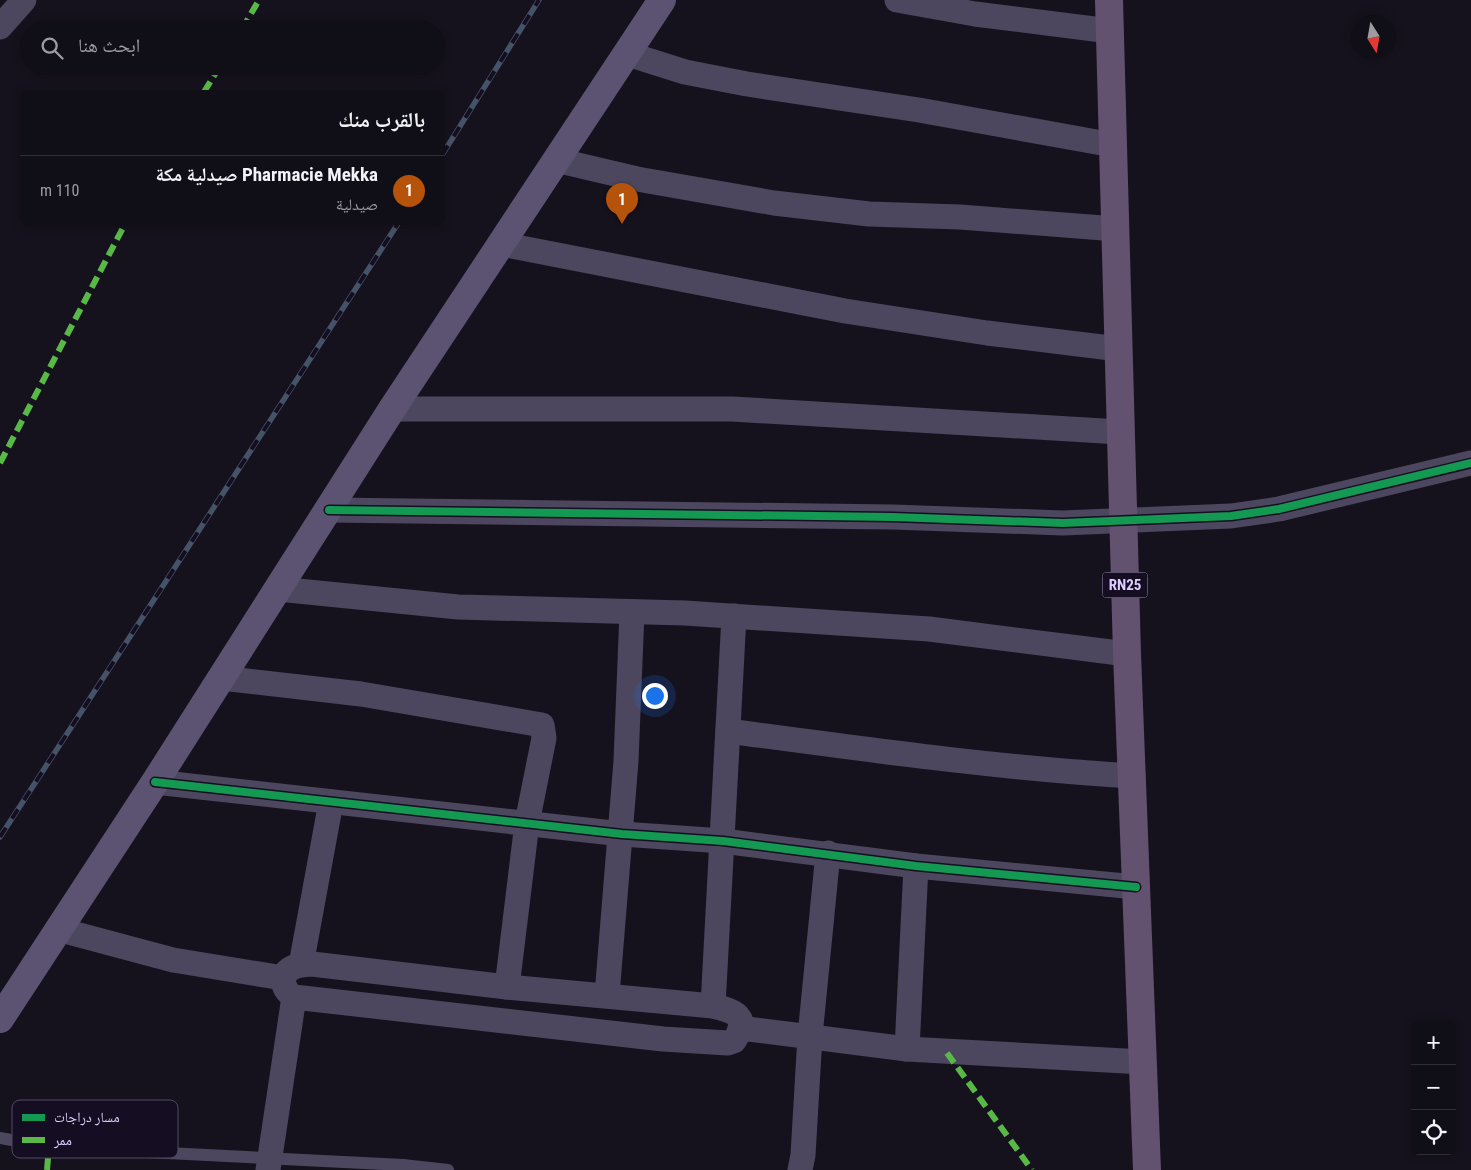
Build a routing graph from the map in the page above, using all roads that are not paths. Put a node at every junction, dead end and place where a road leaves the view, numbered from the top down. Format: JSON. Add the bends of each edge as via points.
{"nodes":[{"id":1,"x":24,"y":0,"type":"edge"},
{"id":2,"x":662,"y":0,"type":"edge"},
{"id":3,"x":897,"y":0,"type":"edge"},
{"id":4,"x":1109,"y":0,"type":"edge"},
{"id":5,"x":0,"y":27,"type":"edge"},
{"id":6,"x":1110,"y":31,"type":"junction"},
{"id":7,"x":628,"y":54,"type":"junction"},
{"id":8,"x":1112,"y":144,"type":"junction"},
{"id":9,"x":556,"y":160,"type":"junction"},
{"id":10,"x":1116,"y":229,"type":"junction"},
{"id":11,"x":501,"y":244,"type":"junction"},
{"id":12,"x":1119,"y":349,"type":"junction"},
{"id":13,"x":392,"y":409,"type":"junction"},
{"id":14,"x":1120,"y":432,"type":"junction"},
{"id":15,"x":1471,"y":464,"type":"edge"},
{"id":16,"x":329,"y":510,"type":"junction"},
{"id":17,"x":1124,"y":520,"type":"junction"},
{"id":18,"x":278,"y":589,"type":"junction"},
{"id":19,"x":632,"y":612,"type":"junction"},
{"id":20,"x":734,"y":616,"type":"junction"},
{"id":21,"x":1127,"y":654,"type":"junction"},
{"id":22,"x":221,"y":678,"type":"junction"},
{"id":23,"x":728,"y":732,"type":"junction"},
{"id":24,"x":1133,"y":776,"type":"junction"},
{"id":25,"x":155,"y":782,"type":"junction"},
{"id":26,"x":331,"y":802,"type":"junction"},
{"id":27,"x":527,"y":822,"type":"junction"},
{"id":28,"x":622,"y":834,"type":"junction"},
{"id":29,"x":723,"y":841,"type":"junction"},
{"id":30,"x":828,"y":853,"type":"junction"},
{"id":31,"x":916,"y":866,"type":"junction"},
{"id":32,"x":1136,"y":888,"type":"junction"},
{"id":33,"x":57,"y":929,"type":"junction"},
{"id":34,"x":293,"y":980,"type":"junction"},
{"id":35,"x":506,"y":986,"type":"junction"},
{"id":36,"x":607,"y":995,"type":"junction"},
{"id":37,"x":713,"y":1006,"type":"junction"},
{"id":38,"x":0,"y":1019,"type":"edge"},
{"id":39,"x":740,"y":1028,"type":"junction"},
{"id":40,"x":810,"y":1036,"type":"junction"},
{"id":41,"x":908,"y":1049,"type":"junction"},
{"id":42,"x":1143,"y":1062,"type":"junction"},
{"id":43,"x":178,"y":1157,"type":"edge"},
{"id":44,"x":269,"y":1164,"type":"edge"},
{"id":45,"x":448,"y":1170,"type":"edge"},
{"id":46,"x":800,"y":1170,"type":"edge"},
{"id":47,"x":1147,"y":1170,"type":"edge"}],
"edges":[{"from":1,"to":5,"type":"street"},
{"from":2,"to":7,"type":"main road"},
{"from":3,"to":6,"type":"street","via":[[975,14]]},
{"from":4,"to":6,"type":"main road","number":"RN25"},
{"from":6,"to":8,"type":"main road","number":"RN25"},
{"from":7,"to":8,"type":"street","via":[[685,72],[747,84]]},
{"from":7,"to":9,"type":"main road"},
{"from":8,"to":10,"type":"main road","number":"RN25"},
{"from":9,"to":10,"type":"street","via":[[637,179],[774,203],[869,214],[960,217]]},
{"from":9,"to":11,"type":"main road"},
{"from":10,"to":12,"type":"main road","number":"RN25"},
{"from":11,"to":12,"type":"street","via":[[845,311]]},
{"from":11,"to":13,"type":"main road"},
{"from":12,"to":14,"type":"main road","number":"RN25"},
{"from":13,"to":14,"type":"street","via":[[732,409]]},
{"from":13,"to":16,"type":"main road"},
{"from":14,"to":17,"type":"main road","number":"RN25"},
{"from":15,"to":17,"type":"street","via":[[1279,509],[1231,516]]},
{"from":16,"to":17,"type":"street","via":[[893,517],[1063,523]]},
{"from":16,"to":18,"type":"main road"},
{"from":17,"to":21,"type":"main road","number":"RN25"},
{"from":18,"to":19,"type":"street","via":[[458,607]]},
{"from":18,"to":22,"type":"main road"},
{"from":19,"to":20,"type":"street"},
{"from":19,"to":28,"type":"street"},
{"from":20,"to":21,"type":"street","via":[[930,629]]},
{"from":20,"to":23,"type":"street"},
{"from":21,"to":24,"type":"main road","number":"RN25"},
{"from":22,"to":25,"type":"main road"},
{"from":22,"to":27,"type":"street","via":[[361,694],[542,725],[544,738]]},
{"from":23,"to":24,"type":"street","via":[[949,761]]},
{"from":23,"to":29,"type":"street"},
{"from":24,"to":32,"type":"main road","number":"RN25"},
{"from":25,"to":26,"type":"street"},
{"from":25,"to":33,"type":"main road"},
{"from":26,"to":27,"type":"street"},
{"from":26,"to":34,"type":"street"},
{"from":27,"to":28,"type":"street"},
{"from":27,"to":35,"type":"street"},
{"from":28,"to":29,"type":"street"},
{"from":28,"to":36,"type":"street"},
{"from":29,"to":30,"type":"street"},
{"from":29,"to":37,"type":"street"},
{"from":30,"to":31,"type":"street"},
{"from":30,"to":40,"type":"street"},
{"from":31,"to":32,"type":"street"},
{"from":31,"to":41,"type":"street"},
{"from":32,"to":42,"type":"main road","number":"RN25"},
{"from":33,"to":34,"type":"street","via":[[173,960]]},
{"from":33,"to":38,"type":"main road"},
{"from":34,"to":35,"type":"street"},
{"from":34,"to":39,"type":"street","via":[[663,1039],[728,1043],[734,1041]]},
{"from":34,"to":44,"type":"street"},
{"from":35,"to":36,"type":"street"},
{"from":36,"to":37,"type":"street"},
{"from":37,"to":39,"type":"street","via":[[734,1011],[740,1018]]},
{"from":39,"to":40,"type":"street"},
{"from":40,"to":41,"type":"street"},
{"from":40,"to":46,"type":"street"},
{"from":41,"to":42,"type":"street"},
{"from":42,"to":47,"type":"main road","number":"RN25"},
{"from":43,"to":44,"type":"lane"},
{"from":44,"to":45,"type":"lane"}]}
